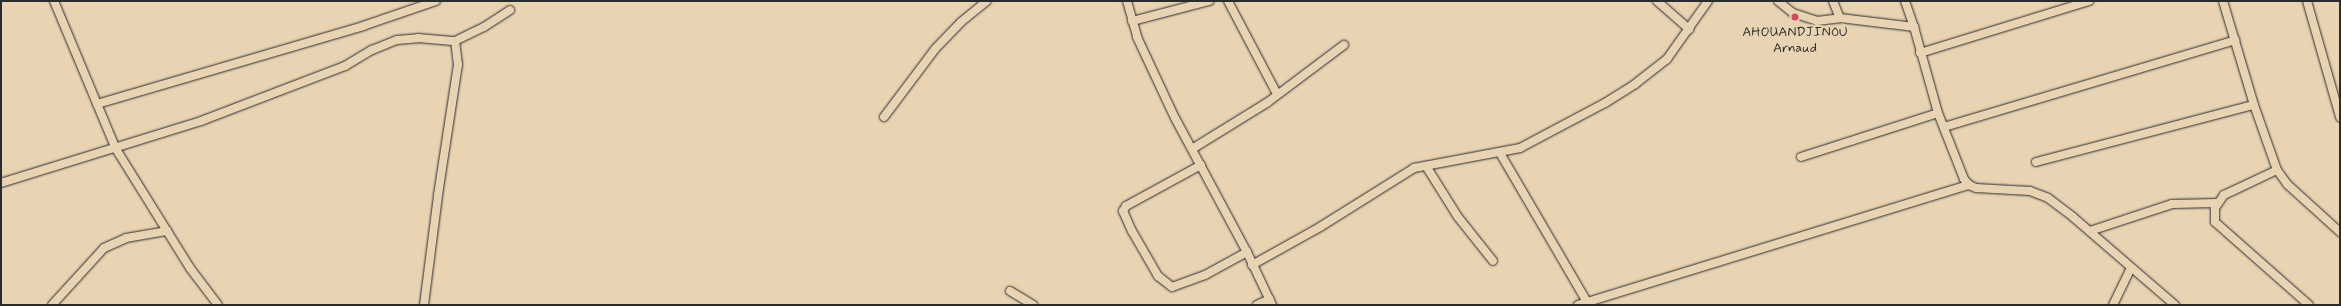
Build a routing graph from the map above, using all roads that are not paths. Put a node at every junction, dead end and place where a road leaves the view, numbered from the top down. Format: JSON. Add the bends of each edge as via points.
{"nodes":[{"id":1,"x":54,"y":1,"type":"edge"},
{"id":2,"x":436,"y":1,"type":"edge"},
{"id":3,"x":987,"y":1,"type":"edge"},
{"id":4,"x":1128,"y":1,"type":"edge"},
{"id":5,"x":1209,"y":1,"type":"edge"},
{"id":6,"x":1228,"y":1,"type":"edge"},
{"id":7,"x":1657,"y":1,"type":"edge"},
{"id":8,"x":1708,"y":1,"type":"edge"},
{"id":9,"x":1778,"y":1,"type":"edge"},
{"id":10,"x":1833,"y":1,"type":"edge"},
{"id":11,"x":1905,"y":1,"type":"edge"},
{"id":12,"x":2088,"y":1,"type":"edge"},
{"id":13,"x":2223,"y":1,"type":"edge"},
{"id":14,"x":2307,"y":1,"type":"edge"},
{"id":15,"x":2067,"y":4,"type":"edge"},
{"id":16,"x":510,"y":10,"type":"dead end"},
{"id":17,"x":1840,"y":18,"type":"junction"},
{"id":18,"x":1132,"y":21,"type":"junction"},
{"id":19,"x":1914,"y":27,"type":"junction"},
{"id":20,"x":1689,"y":29,"type":"junction"},
{"id":21,"x":2235,"y":40,"type":"junction"},
{"id":22,"x":455,"y":41,"type":"junction"},
{"id":23,"x":1344,"y":45,"type":"dead end"},
{"id":24,"x":1920,"y":53,"type":"junction"},
{"id":25,"x":1278,"y":94,"type":"junction"},
{"id":26,"x":97,"y":104,"type":"junction"},
{"id":27,"x":2254,"y":105,"type":"junction"},
{"id":28,"x":1938,"y":113,"type":"junction"},
{"id":29,"x":2340,"y":116,"type":"edge"},
{"id":30,"x":884,"y":117,"type":"dead end"},
{"id":31,"x":1944,"y":127,"type":"junction"},
{"id":32,"x":116,"y":149,"type":"junction"},
{"id":33,"x":1192,"y":149,"type":"junction"},
{"id":34,"x":1500,"y":153,"type":"junction"},
{"id":35,"x":1801,"y":157,"type":"dead end"},
{"id":36,"x":2036,"y":162,"type":"dead end"},
{"id":37,"x":1201,"y":165,"type":"junction"},
{"id":38,"x":1426,"y":166,"type":"junction"},
{"id":39,"x":2278,"y":170,"type":"junction"},
{"id":40,"x":1,"y":183,"type":"edge"},
{"id":41,"x":1969,"y":185,"type":"junction"},
{"id":42,"x":2217,"y":203,"type":"junction"},
{"id":43,"x":166,"y":230,"type":"junction"},
{"id":44,"x":2090,"y":231,"type":"junction"},
{"id":45,"x":2340,"y":232,"type":"edge"},
{"id":46,"x":1247,"y":252,"type":"junction"},
{"id":47,"x":1493,"y":261,"type":"dead end"},
{"id":48,"x":1252,"y":265,"type":"junction"},
{"id":49,"x":2131,"y":268,"type":"junction"},
{"id":50,"x":1010,"y":291,"type":"dead end"},
{"id":51,"x":1271,"y":302,"type":"edge"},
{"id":52,"x":1587,"y":302,"type":"junction"},
{"id":53,"x":52,"y":305,"type":"edge"},
{"id":54,"x":218,"y":305,"type":"edge"},
{"id":55,"x":424,"y":305,"type":"edge"},
{"id":56,"x":1033,"y":305,"type":"edge"},
{"id":57,"x":1257,"y":305,"type":"edge"},
{"id":58,"x":1578,"y":305,"type":"edge"},
{"id":59,"x":2113,"y":305,"type":"edge"},
{"id":60,"x":2175,"y":305,"type":"edge"},
{"id":61,"x":2309,"y":305,"type":"edge"}],
"edges":[{"from":1,"to":26,"type":"street"},
{"from":2,"to":26,"type":"street","via":[[363,26]]},
{"from":3,"to":30,"type":"street","via":[[961,22],[935,49]]},
{"from":4,"to":18,"type":"street"},
{"from":5,"to":18,"type":"street"},
{"from":6,"to":25,"type":"street"},
{"from":7,"to":20,"type":"street"},
{"from":8,"to":20,"type":"street"},
{"from":9,"to":17,"type":"street","via":[[1793,12],[1817,21]]},
{"from":10,"to":17,"type":"street"},
{"from":11,"to":19,"type":"street"},
{"from":12,"to":15,"type":"street"},
{"from":13,"to":21,"type":"street"},
{"from":14,"to":29,"type":"street"},
{"from":15,"to":24,"type":"street"},
{"from":16,"to":22,"type":"street","via":[[484,27]]},
{"from":17,"to":19,"type":"street"},
{"from":18,"to":33,"type":"street","via":[[1137,37]]},
{"from":19,"to":24,"type":"street"},
{"from":20,"to":34,"type":"street","via":[[1667,59],[1635,84],[1543,138]]},
{"from":21,"to":27,"type":"street"},
{"from":21,"to":31,"type":"street"},
{"from":22,"to":32,"type":"street","via":[[418,38],[397,40],[372,50],[345,66],[286,89]]},
{"from":22,"to":55,"type":"street","via":[[458,65]]},
{"from":23,"to":25,"type":"street"},
{"from":24,"to":28,"type":"street"},
{"from":25,"to":33,"type":"street"},
{"from":26,"to":32,"type":"street"},
{"from":27,"to":36,"type":"street"},
{"from":27,"to":39,"type":"street"},
{"from":28,"to":31,"type":"street"},
{"from":28,"to":35,"type":"street"},
{"from":31,"to":41,"type":"street","via":[[1964,179]]},
{"from":32,"to":40,"type":"street"},
{"from":32,"to":43,"type":"street"},
{"from":33,"to":37,"type":"street"},
{"from":34,"to":38,"type":"street"},
{"from":34,"to":52,"type":"street"},
{"from":37,"to":46,"type":"street"},
{"from":37,"to":46,"type":"street","via":[[1126,206],[1123,211],[1132,231],[1158,276],[1172,287],[1205,275]]},
{"from":38,"to":47,"type":"street","via":[[1458,217]]},
{"from":38,"to":48,"type":"street","via":[[1414,168],[1398,176],[1381,190]]},
{"from":39,"to":42,"type":"street","via":[[2224,195]]},
{"from":39,"to":45,"type":"street","via":[[2287,184]]},
{"from":41,"to":44,"type":"street","via":[[1976,188],[2030,191],[2048,198]]},
{"from":41,"to":52,"type":"street"},
{"from":42,"to":44,"type":"street","via":[[2172,204]]},
{"from":42,"to":61,"type":"street","via":[[2215,222]]},
{"from":43,"to":53,"type":"street","via":[[126,238],[104,248]]},
{"from":43,"to":54,"type":"street"},
{"from":44,"to":49,"type":"street"},
{"from":46,"to":48,"type":"street"},
{"from":48,"to":51,"type":"street"},
{"from":49,"to":59,"type":"street"},
{"from":49,"to":60,"type":"street"},
{"from":50,"to":56,"type":"street"},
{"from":51,"to":57,"type":"street"},
{"from":52,"to":58,"type":"street"}]}
